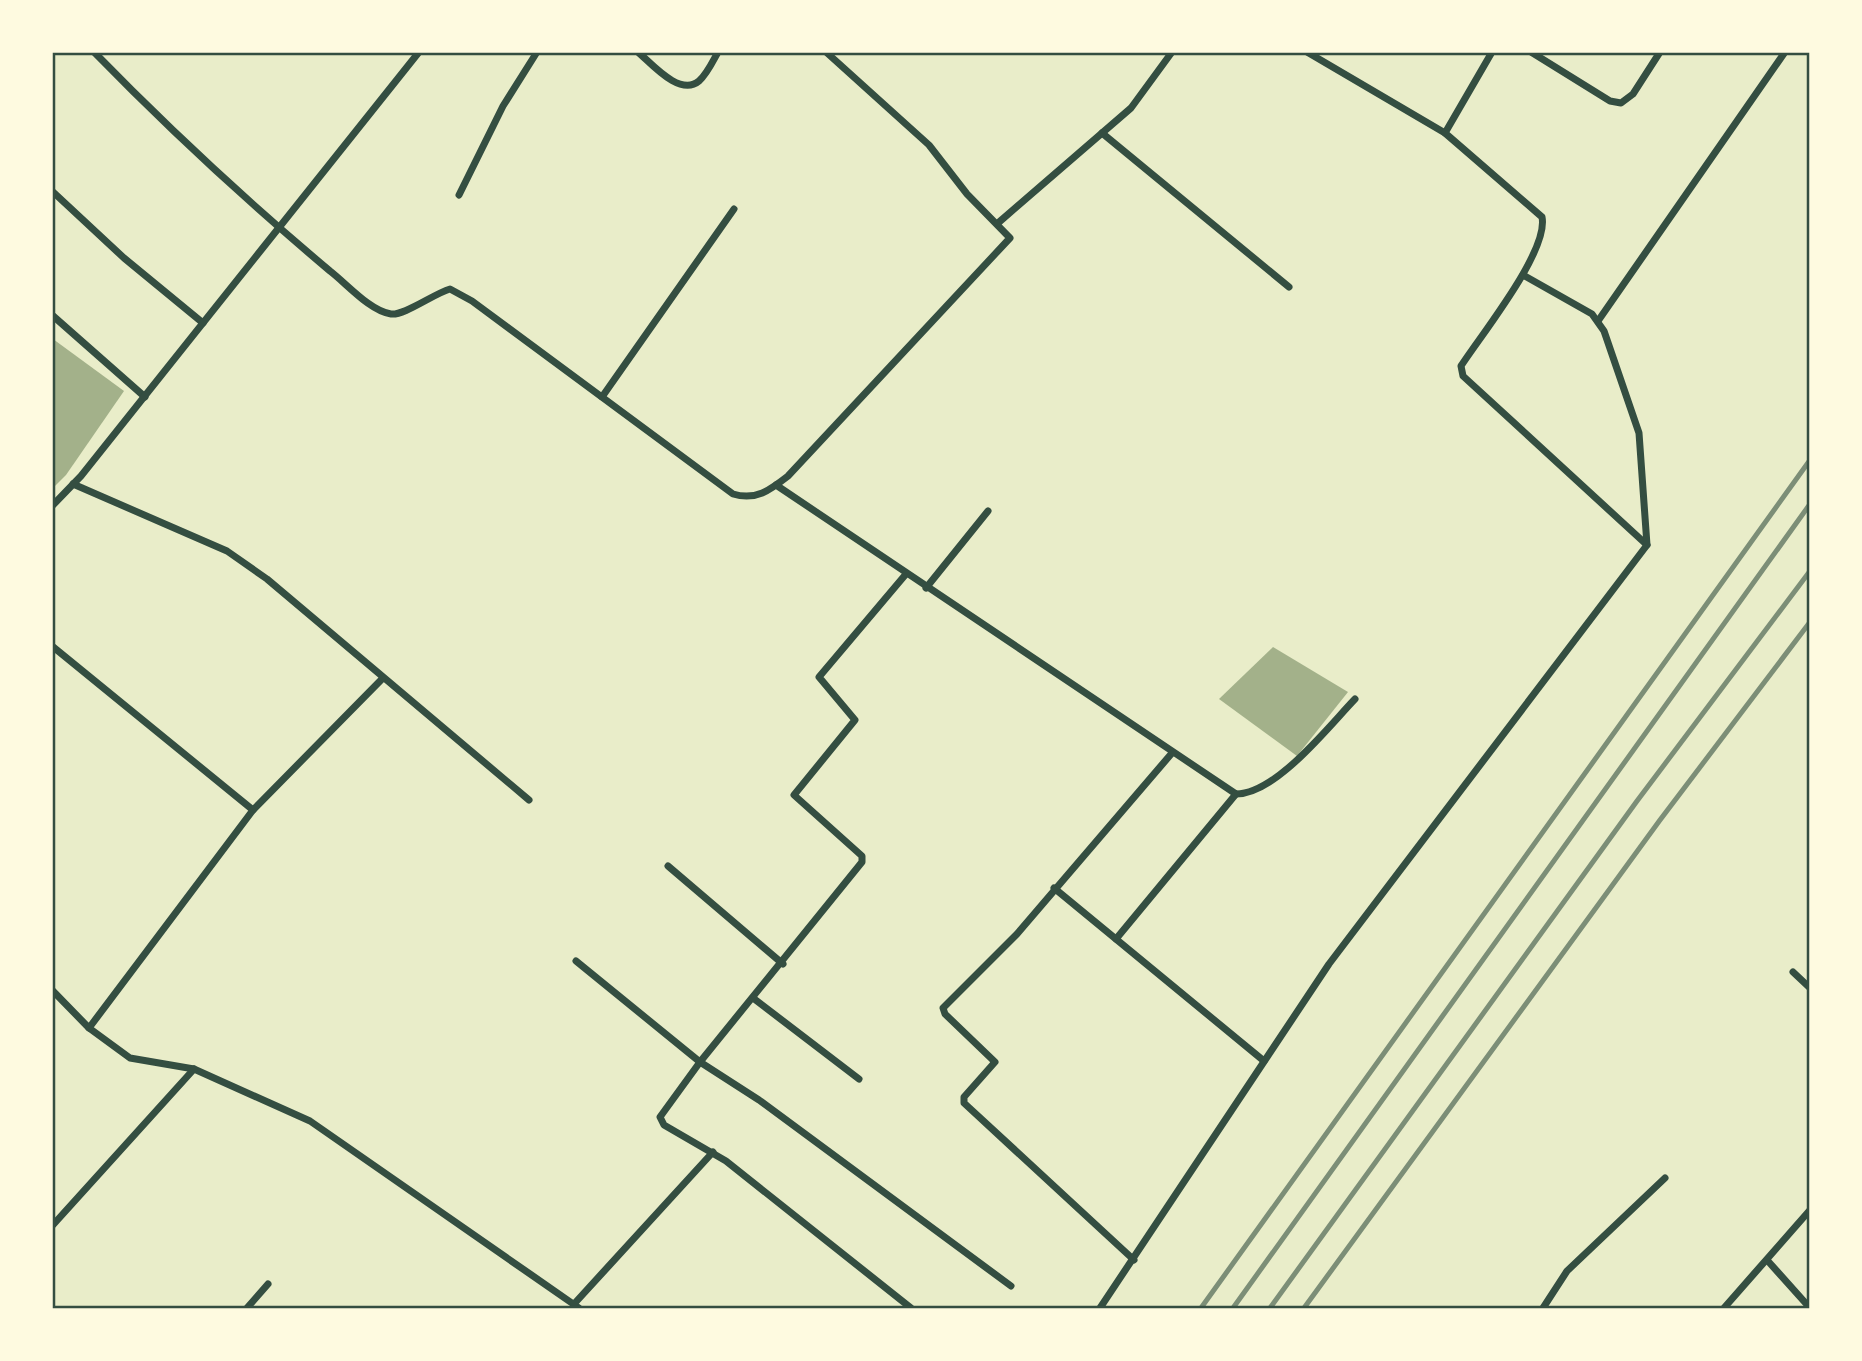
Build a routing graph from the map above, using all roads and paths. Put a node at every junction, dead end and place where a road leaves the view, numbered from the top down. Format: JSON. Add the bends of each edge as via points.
{"nodes":[{"id":1,"x":93,"y":52,"type":"edge"},
{"id":2,"x":419,"y":52,"type":"edge"},
{"id":3,"x":537,"y":52,"type":"edge"},
{"id":4,"x":638,"y":52,"type":"edge"},
{"id":5,"x":718,"y":52,"type":"edge"},
{"id":6,"x":826,"y":52,"type":"edge"},
{"id":7,"x":1172,"y":52,"type":"edge"},
{"id":8,"x":1307,"y":52,"type":"edge"},
{"id":9,"x":1492,"y":52,"type":"edge"},
{"id":10,"x":1531,"y":52,"type":"edge"},
{"id":11,"x":1660,"y":52,"type":"edge"},
{"id":12,"x":1785,"y":52,"type":"edge"},
{"id":13,"x":1102,"y":132,"type":"junction"},
{"id":14,"x":1445,"y":133,"type":"junction"},
{"id":15,"x":52,"y":191,"type":"edge"},
{"id":16,"x":459,"y":195,"type":"dead end"},
{"id":17,"x":734,"y":209,"type":"dead end"},
{"id":18,"x":998,"y":223,"type":"junction"},
{"id":19,"x":279,"y":228,"type":"junction"},
{"id":20,"x":1523,"y":275,"type":"junction"},
{"id":21,"x":1290,"y":287,"type":"dead end"},
{"id":22,"x":52,"y":315,"type":"edge"},
{"id":23,"x":1598,"y":321,"type":"junction"},
{"id":24,"x":204,"y":323,"type":"junction"},
{"id":25,"x":145,"y":397,"type":"junction"},
{"id":26,"x":602,"y":397,"type":"junction"},
{"id":27,"x":73,"y":484,"type":"junction"},
{"id":28,"x":776,"y":485,"type":"junction"},
{"id":29,"x":52,"y":506,"type":"edge"},
{"id":30,"x":988,"y":511,"type":"dead end"},
{"id":31,"x":1647,"y":545,"type":"junction"},
{"id":32,"x":906,"y":574,"type":"junction"},
{"id":33,"x":926,"y":588,"type":"junction"},
{"id":34,"x":52,"y":646,"type":"edge"},
{"id":35,"x":382,"y":678,"type":"junction"},
{"id":36,"x":1355,"y":699,"type":"dead end"},
{"id":37,"x":1172,"y":753,"type":"junction"},
{"id":38,"x":1236,"y":794,"type":"junction"},
{"id":39,"x":528,"y":800,"type":"dead end"},
{"id":40,"x":253,"y":810,"type":"junction"},
{"id":41,"x":668,"y":866,"type":"dead end"},
{"id":42,"x":1054,"y":888,"type":"junction"},
{"id":43,"x":1116,"y":939,"type":"junction"},
{"id":44,"x":576,"y":961,"type":"dead end"},
{"id":45,"x":783,"y":964,"type":"junction"},
{"id":46,"x":1793,"y":972,"type":"dead end"},
{"id":47,"x":1810,"y":988,"type":"edge"},
{"id":48,"x":52,"y":990,"type":"edge"},
{"id":49,"x":753,"y":998,"type":"junction"},
{"id":50,"x":89,"y":1028,"type":"junction"},
{"id":51,"x":1264,"y":1061,"type":"junction"},
{"id":52,"x":700,"y":1062,"type":"junction"},
{"id":53,"x":194,"y":1069,"type":"junction"},
{"id":54,"x":859,"y":1079,"type":"dead end"},
{"id":55,"x":713,"y":1152,"type":"junction"},
{"id":56,"x":1665,"y":1178,"type":"dead end"},
{"id":57,"x":1810,"y":1210,"type":"edge"},
{"id":58,"x":53,"y":1223,"type":"edge"},
{"id":59,"x":1134,"y":1260,"type":"junction"},
{"id":60,"x":1767,"y":1260,"type":"junction"},
{"id":61,"x":268,"y":1284,"type":"dead end"},
{"id":62,"x":1011,"y":1286,"type":"dead end"},
{"id":63,"x":576,"y":1306,"type":"edge"},
{"id":64,"x":247,"y":1308,"type":"edge"},
{"id":65,"x":911,"y":1308,"type":"edge"},
{"id":66,"x":1100,"y":1308,"type":"edge"},
{"id":67,"x":1543,"y":1308,"type":"edge"},
{"id":68,"x":1724,"y":1308,"type":"edge"},
{"id":69,"x":1810,"y":1308,"type":"edge"}],
"edges":[{"from":1,"to":19,"type":"street"},
{"from":2,"to":19,"type":"street"},
{"from":3,"to":16,"type":"street","via":[[503,106]]},
{"from":4,"to":5,"type":"street","via":[[678,84],[690,86],[700,80]]},
{"from":6,"to":18,"type":"street","via":[[929,145],[973,201]]},
{"from":7,"to":13,"type":"street","via":[[1141,97]]},
{"from":8,"to":14,"type":"street"},
{"from":9,"to":14,"type":"street"},
{"from":10,"to":11,"type":"street","via":[[1610,101],[1621,103],[1633,94]]},
{"from":12,"to":23,"type":"street"},
{"from":13,"to":18,"type":"street"},
{"from":13,"to":21,"type":"street"},
{"from":14,"to":20,"type":"street","via":[[1542,217],[1540,240]]},
{"from":15,"to":24,"type":"street"},
{"from":17,"to":26,"type":"street"},
{"from":18,"to":28,"type":"street","via":[[1010,236],[1008,243]]},
{"from":19,"to":24,"type":"street"},
{"from":19,"to":26,"type":"street","via":[[369,303],[391,314],[450,289]]},
{"from":20,"to":23,"type":"street"},
{"from":20,"to":31,"type":"street","via":[[1461,366],[1463,376]]},
{"from":22,"to":25,"type":"street"},
{"from":23,"to":31,"type":"street","via":[[1639,433]]},
{"from":24,"to":25,"type":"street"},
{"from":25,"to":27,"type":"street"},
{"from":26,"to":28,"type":"street","via":[[733,494],[745,498],[761,495]]},
{"from":27,"to":29,"type":"street"},
{"from":27,"to":35,"type":"street","via":[[227,551],[267,579]]},
{"from":28,"to":32,"type":"street"},
{"from":30,"to":33,"type":"street"},
{"from":31,"to":51,"type":"street","via":[[1329,964]]},
{"from":32,"to":33,"type":"street"},
{"from":32,"to":45,"type":"street","via":[[819,677],[855,720],[794,795],[862,856],[862,862]]},
{"from":33,"to":37,"type":"street"},
{"from":34,"to":40,"type":"street"},
{"from":35,"to":39,"type":"street"},
{"from":35,"to":40,"type":"street"},
{"from":36,"to":38,"type":"street","via":[[1269,784]]},
{"from":37,"to":38,"type":"street"},
{"from":37,"to":42,"type":"street"},
{"from":38,"to":43,"type":"street"},
{"from":40,"to":50,"type":"street"},
{"from":41,"to":45,"type":"street"},
{"from":42,"to":43,"type":"street"},
{"from":42,"to":59,"type":"street","via":[[1017,934],[943,1009],[995,1062],[964,1097],[964,1103]]},
{"from":43,"to":51,"type":"street"},
{"from":44,"to":52,"type":"street"},
{"from":45,"to":49,"type":"street"},
{"from":46,"to":47,"type":"street"},
{"from":48,"to":50,"type":"street"},
{"from":49,"to":52,"type":"street"},
{"from":49,"to":54,"type":"street"},
{"from":50,"to":53,"type":"street","via":[[130,1058]]},
{"from":51,"to":59,"type":"street"},
{"from":52,"to":55,"type":"street","via":[[660,1117],[664,1125]]},
{"from":52,"to":62,"type":"street","via":[[759,1100]]},
{"from":53,"to":58,"type":"street"},
{"from":53,"to":63,"type":"street","via":[[310,1121]]},
{"from":55,"to":63,"type":"street"},
{"from":55,"to":65,"type":"street"},
{"from":56,"to":67,"type":"street","via":[[1567,1271]]},
{"from":57,"to":60,"type":"street"},
{"from":59,"to":66,"type":"street"},
{"from":60,"to":68,"type":"street"},
{"from":60,"to":69,"type":"street"},
{"from":61,"to":64,"type":"street"}]}
